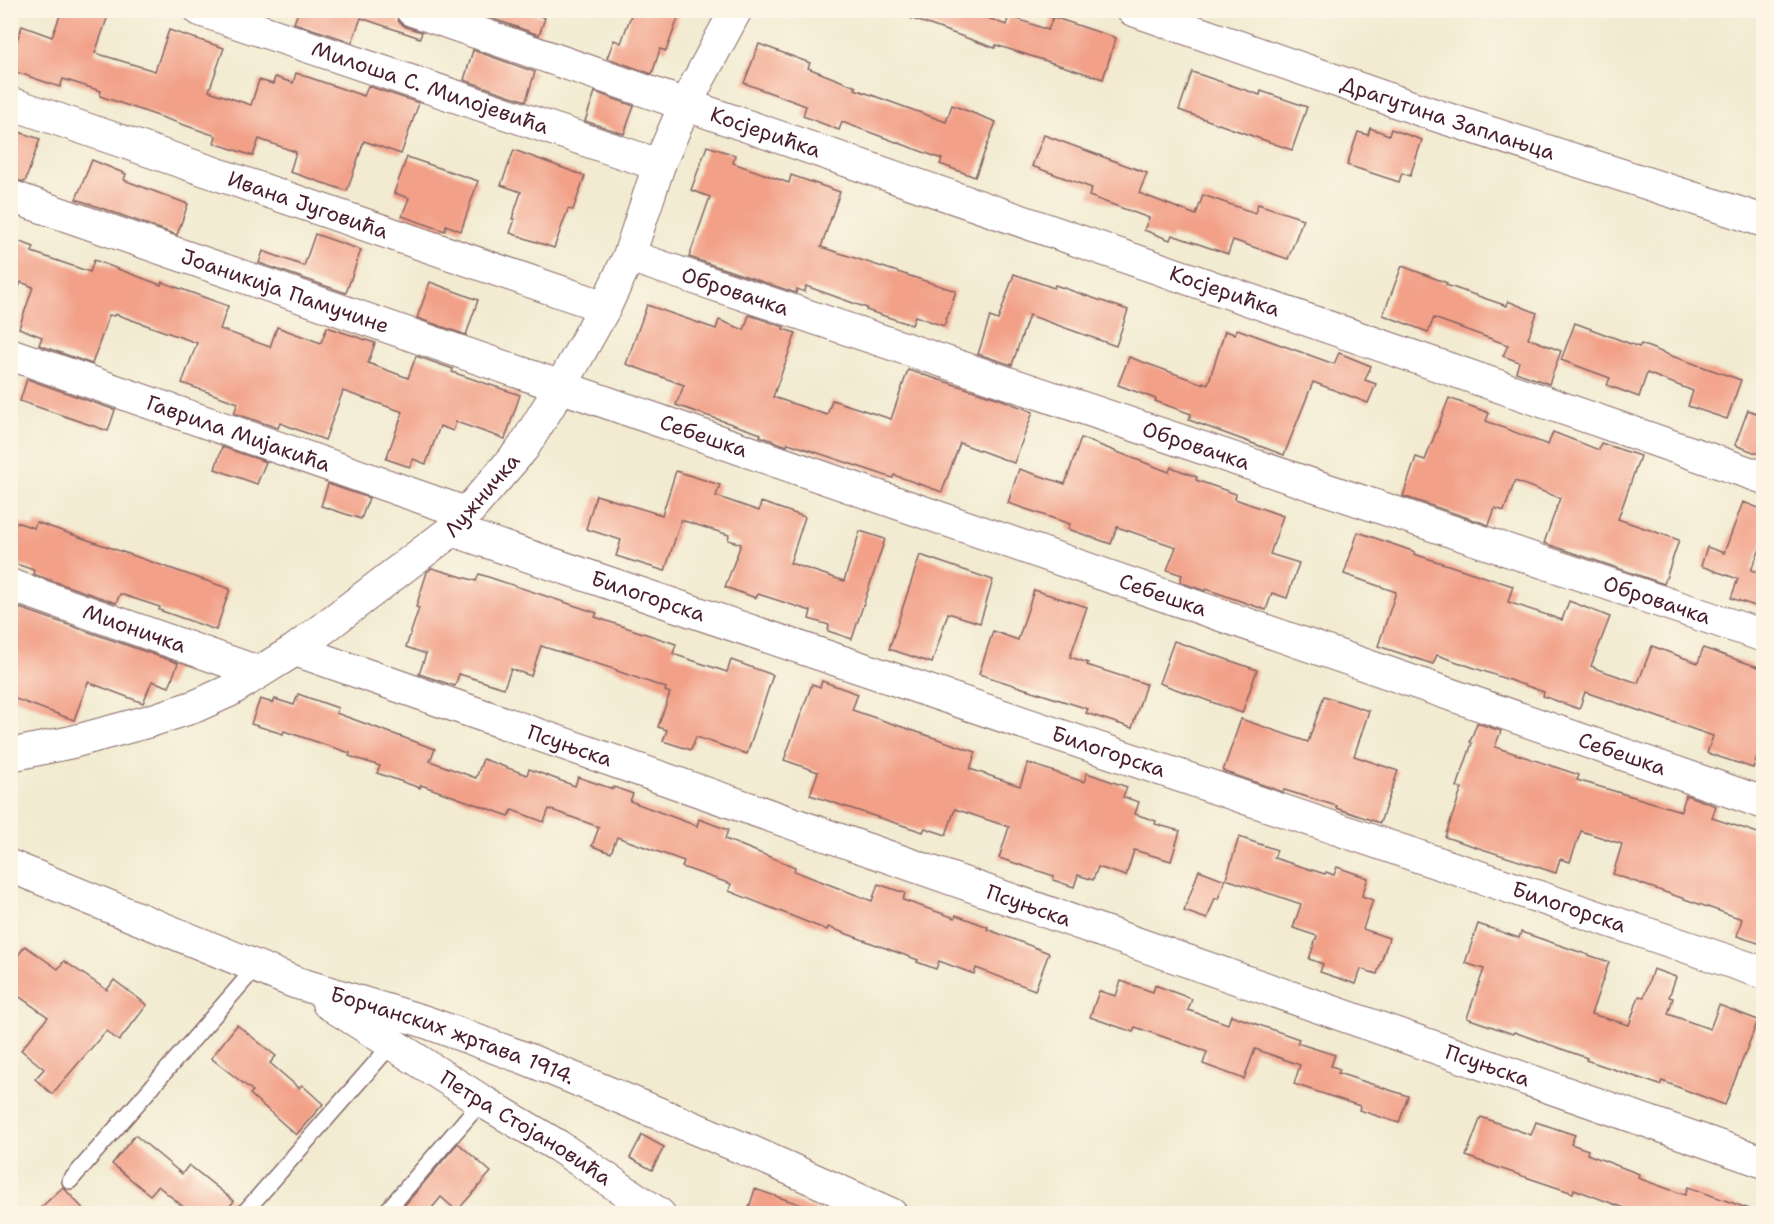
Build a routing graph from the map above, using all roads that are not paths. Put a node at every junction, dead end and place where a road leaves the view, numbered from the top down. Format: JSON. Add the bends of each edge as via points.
{"nodes":[{"id":1,"x":200,"y":10,"type":"edge"},
{"id":2,"x":412,"y":10,"type":"edge"},
{"id":3,"x":736,"y":10,"type":"edge"},
{"id":4,"x":1133,"y":10,"type":"edge"},
{"id":5,"x":10,"y":103,"type":"edge"},
{"id":6,"x":685,"y":105,"type":"junction"},
{"id":7,"x":659,"y":165,"type":"junction"},
{"id":8,"x":10,"y":196,"type":"edge"},
{"id":9,"x":1764,"y":221,"type":"edge"},
{"id":10,"x":629,"y":256,"type":"junction"},
{"id":11,"x":605,"y":306,"type":"junction"},
{"id":12,"x":10,"y":354,"type":"edge"},
{"id":13,"x":560,"y":388,"type":"junction"},
{"id":14,"x":1764,"y":478,"type":"edge"},
{"id":15,"x":459,"y":521,"type":"junction"},
{"id":16,"x":10,"y":585,"type":"edge"},
{"id":17,"x":1764,"y":636,"type":"edge"},
{"id":18,"x":295,"y":650,"type":"junction"},
{"id":19,"x":258,"y":672,"type":"junction"},
{"id":20,"x":10,"y":755,"type":"edge"},
{"id":21,"x":1764,"y":803,"type":"edge"},
{"id":22,"x":10,"y":866,"type":"edge"},
{"id":23,"x":256,"y":966,"type":"junction"},
{"id":24,"x":1764,"y":973,"type":"edge"},
{"id":25,"x":294,"y":982,"type":"junction"},
{"id":26,"x":392,"y":1044,"type":"junction"},
{"id":27,"x":482,"y":1101,"type":"junction"},
{"id":28,"x":1764,"y":1162,"type":"edge"},
{"id":29,"x":70,"y":1181,"type":"dead end"},
{"id":30,"x":243,"y":1214,"type":"edge"},
{"id":31,"x":384,"y":1214,"type":"edge"},
{"id":32,"x":659,"y":1214,"type":"edge"},
{"id":33,"x":891,"y":1214,"type":"edge"}],
"edges":[{"from":1,"to":7,"type":"street","name":"Милоша С. Милојевића"},
{"from":2,"to":6,"type":"street","name":"Косјерићка"},
{"from":3,"to":6,"type":"street","name":"Лужничка"},
{"from":4,"to":9,"type":"street","name":"Драгутина Заплањца","via":[[1432,114]]},
{"from":5,"to":11,"type":"street","name":"Ивана Југовића"},
{"from":6,"to":7,"type":"street","name":"Лужничка"},
{"from":6,"to":14,"type":"street","name":"Косјерићка"},
{"from":7,"to":10,"type":"street","name":"Лужничка"},
{"from":8,"to":13,"type":"street","name":"Јоаникија Памучине"},
{"from":10,"to":11,"type":"street","name":"Лужничка"},
{"from":10,"to":17,"type":"street","name":"Обровачка"},
{"from":11,"to":13,"type":"street","name":"Лужничка"},
{"from":12,"to":15,"type":"street","name":"Гаврила Мијакића"},
{"from":13,"to":15,"type":"street","name":"Лужничка","via":[[523,448]]},
{"from":13,"to":21,"type":"street","name":"Себешка"},
{"from":15,"to":18,"type":"street","name":"Лужничка"},
{"from":15,"to":24,"type":"street","name":"Билогорска"},
{"from":16,"to":19,"type":"street","name":"Мионичка"},
{"from":18,"to":19,"type":"street","name":"Лужничка"},
{"from":18,"to":28,"type":"street","name":"Псуњска"},
{"from":19,"to":20,"type":"street","name":"Лужничка","via":[[196,706],[72,742]]},
{"from":22,"to":23,"type":"street","name":"Борчанских жртава 1914."},
{"from":23,"to":25,"type":"street","name":"Борчанских жртава 1914."},
{"from":23,"to":29,"type":"lane"},
{"from":25,"to":26,"type":"street","name":"Петра Стојановића"},
{"from":25,"to":33,"type":"street","name":"Борчанских жртава 1914.","via":[[426,1022],[527,1059]]},
{"from":26,"to":27,"type":"street","name":"Петра Стојановића"},
{"from":26,"to":30,"type":"lane"},
{"from":27,"to":31,"type":"lane"},
{"from":27,"to":32,"type":"street","name":"Петра Стојановића"}]}
